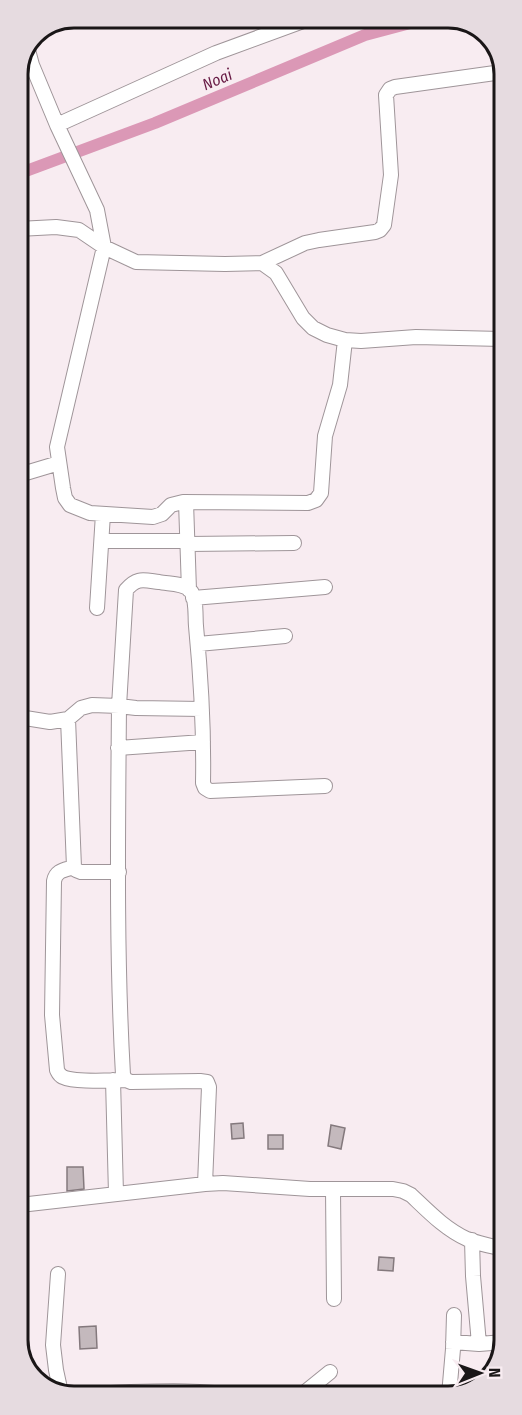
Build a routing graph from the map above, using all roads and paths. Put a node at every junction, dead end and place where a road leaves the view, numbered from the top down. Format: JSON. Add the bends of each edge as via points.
{"nodes":[{"id":1,"x":283,"y":29,"type":"edge"},
{"id":2,"x":31,"y":61,"type":"edge"},
{"id":3,"x":494,"y":73,"type":"edge"},
{"id":4,"x":58,"y":128,"type":"junction"},
{"id":5,"x":29,"y":228,"type":"edge"},
{"id":6,"x":104,"y":247,"type":"junction"},
{"id":7,"x":262,"y":263,"type":"junction"},
{"id":8,"x":494,"y":339,"type":"edge"},
{"id":9,"x":345,"y":340,"type":"junction"},
{"id":10,"x":59,"y":463,"type":"junction"},
{"id":11,"x":29,"y":472,"type":"edge"},
{"id":12,"x":186,"y":502,"type":"junction"},
{"id":13,"x":103,"y":514,"type":"junction"},
{"id":14,"x":102,"y":541,"type":"junction"},
{"id":15,"x":188,"y":543,"type":"junction"},
{"id":16,"x":294,"y":543,"type":"dead end"},
{"id":17,"x":325,"y":587,"type":"dead end"},
{"id":18,"x":191,"y":594,"type":"junction"},
{"id":19,"x":97,"y":608,"type":"dead end"},
{"id":20,"x":285,"y":636,"type":"dead end"},
{"id":21,"x":198,"y":644,"type":"junction"},
{"id":22,"x":118,"y":706,"type":"junction"},
{"id":23,"x":202,"y":709,"type":"junction"},
{"id":24,"x":28,"y":719,"type":"edge"},
{"id":25,"x":68,"y":720,"type":"junction"},
{"id":26,"x":203,"y":742,"type":"junction"},
{"id":27,"x":118,"y":748,"type":"junction"},
{"id":28,"x":325,"y":786,"type":"dead end"},
{"id":29,"x":74,"y":867,"type":"junction"},
{"id":30,"x":119,"y":872,"type":"junction"},
{"id":31,"x":120,"y":1080,"type":"junction"},
{"id":32,"x":205,"y":1184,"type":"junction"},
{"id":33,"x":333,"y":1189,"type":"junction"},
{"id":34,"x":116,"y":1194,"type":"junction"},
{"id":35,"x":28,"y":1204,"type":"edge"},
{"id":36,"x":472,"y":1240,"type":"junction"},
{"id":37,"x":494,"y":1246,"type":"edge"},
{"id":38,"x":58,"y":1274,"type":"dead end"},
{"id":39,"x":334,"y":1299,"type":"dead end"},
{"id":40,"x":454,"y":1315,"type":"dead end"},
{"id":41,"x":453,"y":1342,"type":"junction"},
{"id":42,"x":494,"y":1343,"type":"edge"},
{"id":43,"x":479,"y":1344,"type":"junction"},
{"id":44,"x":330,"y":1372,"type":"dead end"},
{"id":45,"x":59,"y":1384,"type":"edge"},
{"id":46,"x":313,"y":1386,"type":"edge"},
{"id":47,"x":450,"y":1386,"type":"edge"}],
"edges":[{"from":1,"to":4,"type":"street","via":[[216,53]]},
{"from":2,"to":4,"type":"street"},
{"from":3,"to":7,"type":"street","via":[[390,88],[386,95],[391,175],[384,225],[375,232],[304,243]]},
{"from":4,"to":6,"type":"street","via":[[97,210]]},
{"from":5,"to":6,"type":"street","via":[[79,230]]},
{"from":6,"to":7,"type":"street","via":[[136,262]]},
{"from":6,"to":10,"type":"street","via":[[57,447]]},
{"from":7,"to":9,"type":"street","via":[[276,273],[313,328]]},
{"from":8,"to":9,"type":"street"},
{"from":9,"to":12,"type":"street","via":[[340,385],[325,436],[321,493],[316,500]]},
{"from":10,"to":11,"type":"street"},
{"from":10,"to":13,"type":"street","via":[[65,498],[70,505]]},
{"from":12,"to":13,"type":"street","via":[[171,505],[153,517]]},
{"from":12,"to":15,"type":"street"},
{"from":13,"to":14,"type":"street"},
{"from":14,"to":15,"type":"street"},
{"from":14,"to":19,"type":"street"},
{"from":15,"to":16,"type":"street"},
{"from":15,"to":18,"type":"street"},
{"from":17,"to":18,"type":"street"},
{"from":18,"to":21,"type":"street"},
{"from":18,"to":22,"type":"street","via":[[183,586],[142,580],[133,582],[126,590]]},
{"from":20,"to":21,"type":"street"},
{"from":21,"to":23,"type":"street"},
{"from":22,"to":23,"type":"street"},
{"from":22,"to":25,"type":"street","via":[[81,708]]},
{"from":22,"to":27,"type":"street"},
{"from":23,"to":26,"type":"street"},
{"from":24,"to":25,"type":"street"},
{"from":25,"to":29,"type":"street"},
{"from":26,"to":27,"type":"street"},
{"from":26,"to":28,"type":"street","via":[[203,783],[210,791]]},
{"from":27,"to":30,"type":"street"},
{"from":29,"to":30,"type":"street","via":[[81,872]]},
{"from":29,"to":31,"type":"street","via":[[58,872],[54,881],[55,1063],[60,1076],[67,1078]]},
{"from":30,"to":31,"type":"street","via":[[123,1075]]},
{"from":31,"to":32,"type":"street","via":[[207,1082]]},
{"from":31,"to":34,"type":"street"},
{"from":32,"to":33,"type":"street"},
{"from":32,"to":34,"type":"street"},
{"from":33,"to":36,"type":"street","via":[[403,1191],[452,1230]]},
{"from":33,"to":39,"type":"street"},
{"from":34,"to":35,"type":"street"},
{"from":36,"to":37,"type":"street"},
{"from":36,"to":43,"type":"street"},
{"from":38,"to":45,"type":"street","via":[[53,1345]]},
{"from":40,"to":41,"type":"street"},
{"from":41,"to":43,"type":"street"},
{"from":41,"to":47,"type":"street"},
{"from":42,"to":43,"type":"street"},
{"from":44,"to":46,"type":"street"}]}
